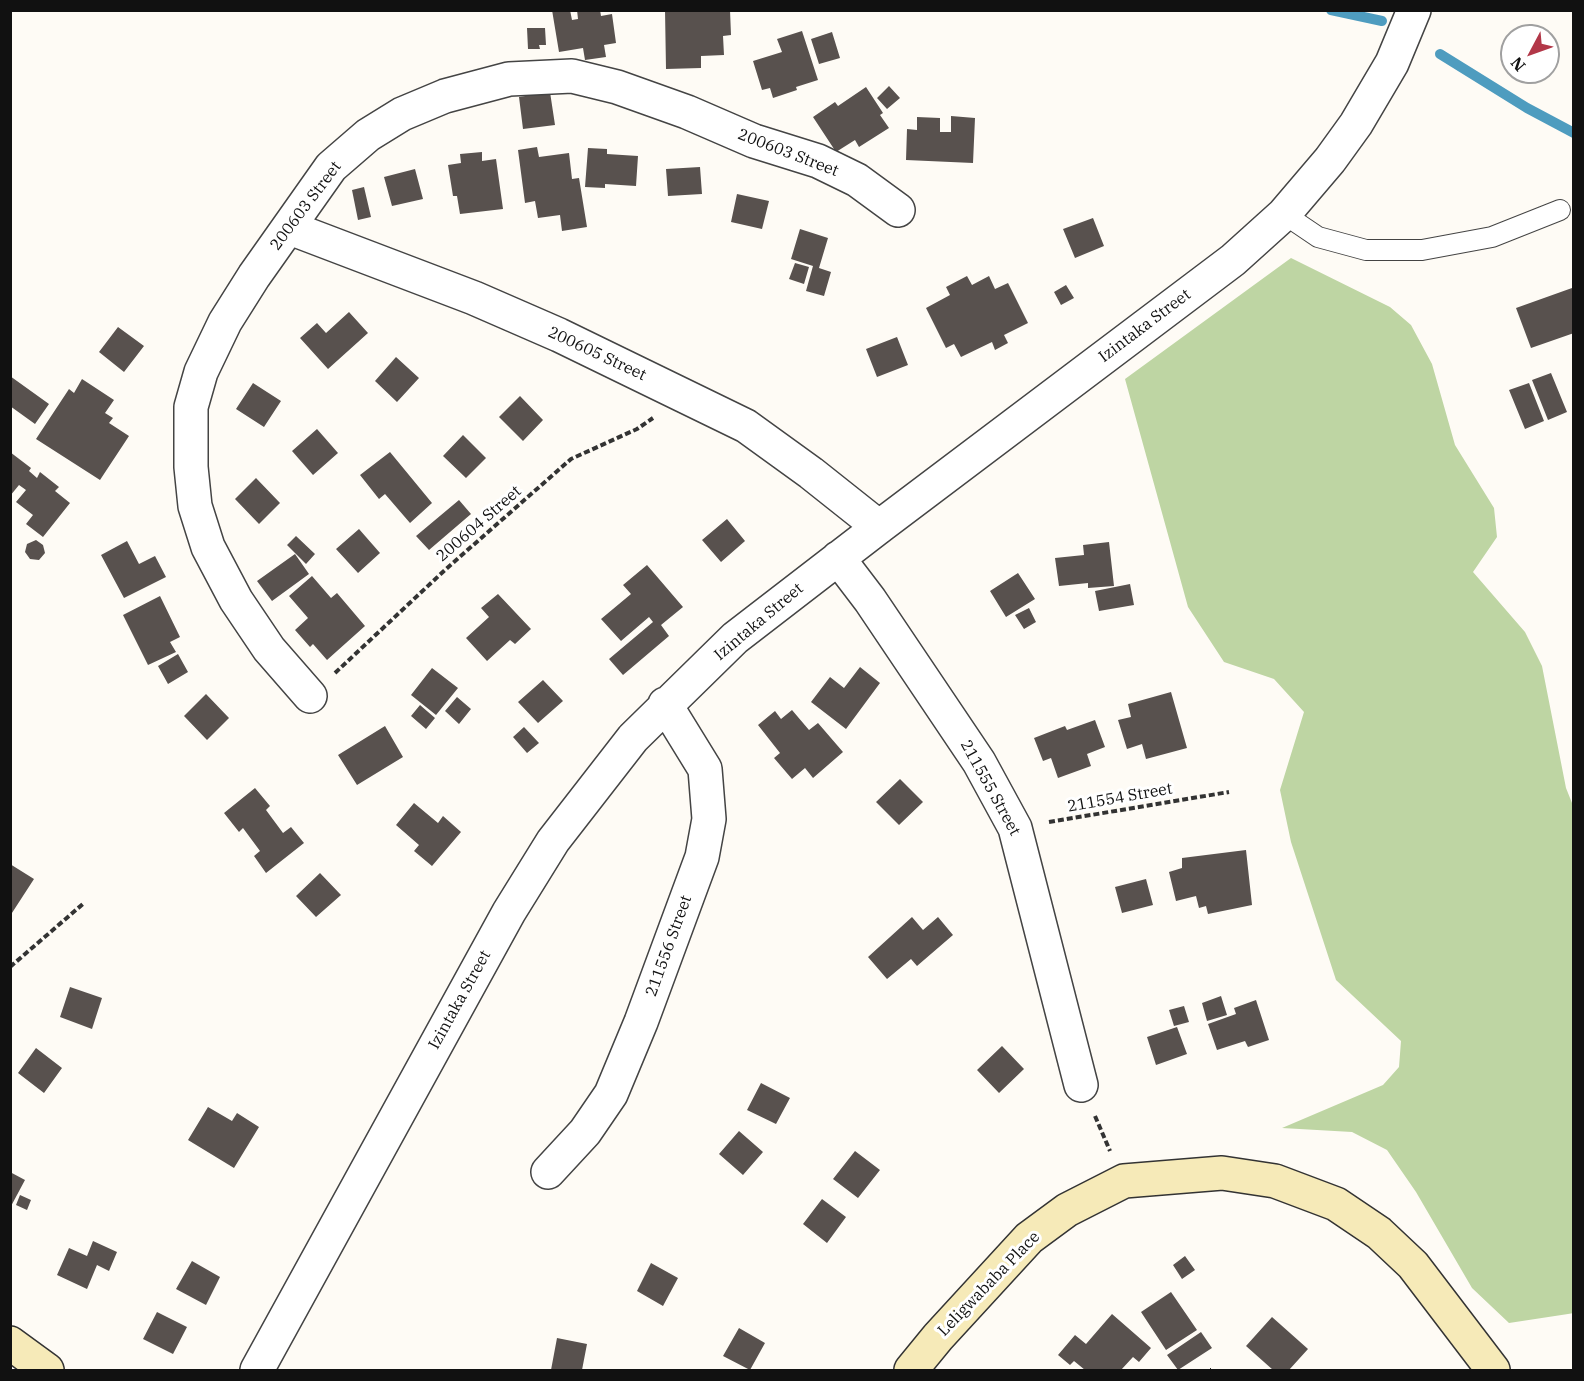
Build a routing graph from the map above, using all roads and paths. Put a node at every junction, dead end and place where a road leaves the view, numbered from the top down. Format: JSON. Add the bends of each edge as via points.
{"nodes":[{"id":1,"x":1414,"y":10,"type":"edge"},
{"id":2,"x":898,"y":210,"type":"dead end"},
{"id":3,"x":1560,"y":210,"type":"dead end"},
{"id":4,"x":1284,"y":214,"type":"junction"},
{"id":5,"x":290,"y":228,"type":"junction"},
{"id":6,"x":680,"y":394,"type":"junction"},
{"id":7,"x":879,"y":527,"type":"junction"},
{"id":8,"x":838,"y":558,"type":"junction"},
{"id":9,"x":310,"y":696,"type":"joint"},
{"id":10,"x":666,"y":704,"type":"junction"},
{"id":11,"x":1229,"y":792,"type":"dead end"},
{"id":12,"x":1015,"y":828,"type":"junction"},
{"id":13,"x":84,"y":903,"type":"dead end"},
{"id":14,"x":10,"y":967,"type":"edge"},
{"id":15,"x":1081,"y":1085,"type":"joint"},
{"id":16,"x":548,"y":1172,"type":"dead end"},
{"id":17,"x":1124,"y":1181,"type":"junction"},
{"id":18,"x":10,"y":1343,"type":"edge"},
{"id":19,"x":47,"y":1371,"type":"edge"},
{"id":20,"x":257,"y":1371,"type":"edge"},
{"id":21,"x":911,"y":1371,"type":"edge"},
{"id":22,"x":1493,"y":1371,"type":"edge"}],
"edges":[{"from":1,"to":4,"type":"street","name":"Izintaka Street","via":[[1392,63],[1356,124]]},
{"from":2,"to":5,"type":"street","name":"200603 Street","via":[[856,180],[818,162],[618,87],[572,76],[508,79],[445,96],[402,114],[368,135],[331,167]]},
{"from":3,"to":4,"type":"lane","via":[[1492,237],[1422,250],[1366,250],[1318,237]]},
{"from":4,"to":7,"type":"street","name":"Izintaka Street","via":[[1233,260]]},
{"from":5,"to":6,"type":"street","name":"200605 Street","via":[[474,298]]},
{"from":5,"to":9,"type":"street","name":"200603 Street","via":[[225,322],[201,372],[191,407],[191,467],[195,506],[208,547],[236,600],[269,649]]},
{"from":6,"to":7,"type":"street","name":"200605 Street","via":[[746,426]]},
{"from":6,"to":9,"type":"path","name":"200604 Street","via":[[637,429],[571,459]]},
{"from":7,"to":8,"type":"street","name":"Izintaka Street"},
{"from":8,"to":10,"type":"street","name":"Izintaka Street","via":[[735,638]]},
{"from":8,"to":12,"type":"street","name":"211555 Street","via":[[979,762]]},
{"from":10,"to":16,"type":"street","name":"211556 Street","via":[[705,768],[709,819],[702,857],[611,1094],[585,1132]]},
{"from":10,"to":20,"type":"street","name":"Izintaka Street","via":[[633,738],[553,841],[508,912]]},
{"from":11,"to":12,"type":"path","name":"211554 Street"},
{"from":12,"to":15,"type":"street","name":"211555 Street"},
{"from":13,"to":14,"type":"path"},
{"from":15,"to":17,"type":"path"},
{"from":17,"to":21,"type":"street","name":"Leligwababa Place","via":[[1067,1210],[1029,1238]]},
{"from":17,"to":22,"type":"street","name":"Leligwababa Place","via":[[1222,1173],[1275,1181],[1336,1203],[1379,1233],[1413,1265]]},
{"from":18,"to":19,"type":"street"}]}
